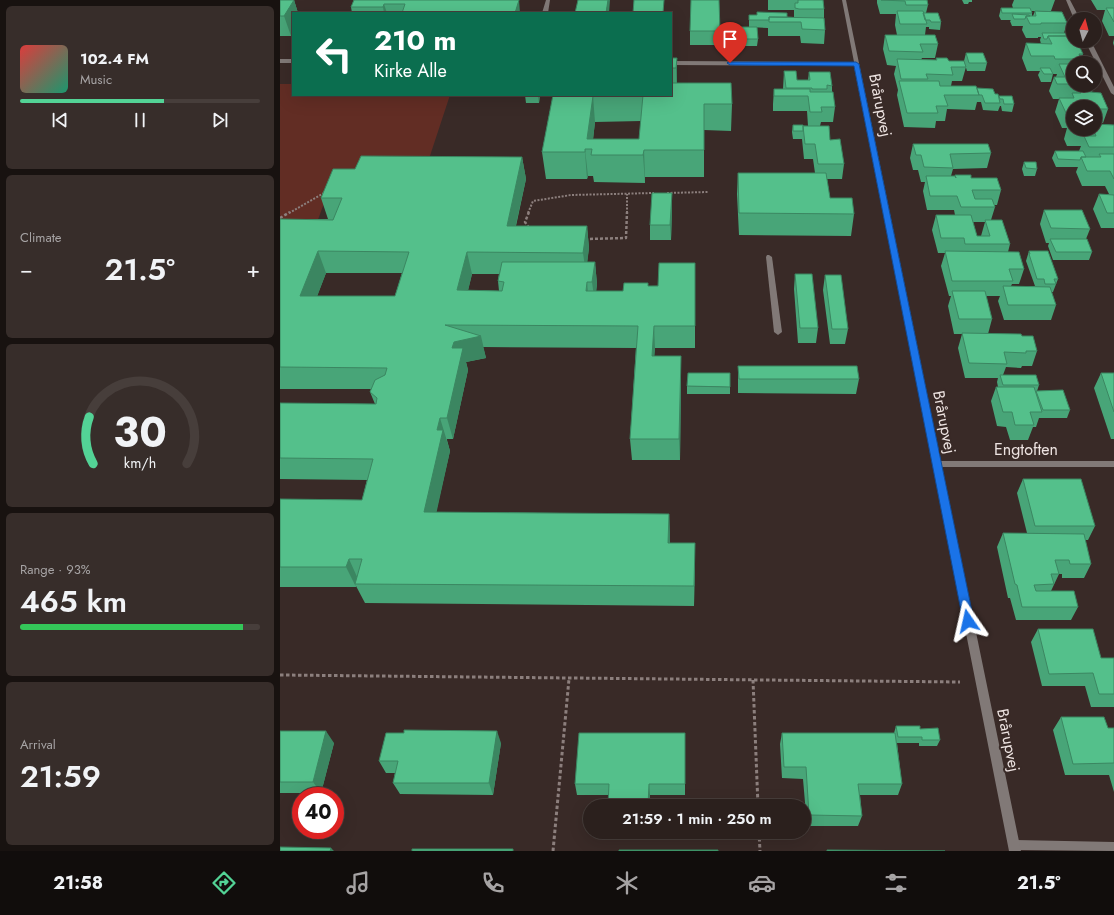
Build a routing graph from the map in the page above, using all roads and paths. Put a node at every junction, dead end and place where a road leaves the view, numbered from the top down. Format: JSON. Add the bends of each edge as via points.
{"nodes":[{"id":1,"x":548,"y":0,"type":"edge"},
{"id":2,"x":844,"y":0,"type":"edge"},
{"id":3,"x":1068,"y":0,"type":"edge"},
{"id":4,"x":545,"y":12,"type":"edge"},
{"id":5,"x":1074,"y":12,"type":"edge"},
{"id":6,"x":1092,"y":48,"type":"edge"},
{"id":7,"x":280,"y":61,"type":"edge"},
{"id":8,"x":292,"y":61,"type":"edge"},
{"id":9,"x":672,"y":63,"type":"edge"},
{"id":10,"x":856,"y":64,"type":"junction"},
{"id":11,"x":1114,"y":93,"type":"edge"},
{"id":12,"x":328,"y":191,"type":"edge"},
{"id":13,"x":709,"y":192,"type":"dead end"},
{"id":14,"x":657,"y":193,"type":"edge"},
{"id":15,"x":664,"y":193,"type":"edge"},
{"id":16,"x":627,"y":194,"type":"junction"},
{"id":17,"x":280,"y":218,"type":"edge"},
{"id":18,"x":532,"y":232,"type":"edge"},
{"id":19,"x":581,"y":239,"type":"edge"},
{"id":20,"x":769,"y":257,"type":"dead end"},
{"id":21,"x":778,"y":332,"type":"dead end"},
{"id":22,"x":937,"y":464,"type":"junction"},
{"id":23,"x":1114,"y":464,"type":"edge"},
{"id":24,"x":280,"y":676,"type":"edge"},
{"id":25,"x":569,"y":679,"type":"junction"},
{"id":26,"x":754,"y":680,"type":"junction"},
{"id":27,"x":981,"y":682,"type":"junction"},
{"id":28,"x":758,"y":799,"type":"edge"},
{"id":29,"x":759,"y":839,"type":"edge"},
{"id":30,"x":1114,"y":847,"type":"edge"},
{"id":31,"x":1014,"y":848,"type":"edge"},
{"id":32,"x":553,"y":851,"type":"edge"},
{"id":33,"x":760,"y":851,"type":"edge"}],
"edges":[{"from":1,"to":4,"type":"street"},
{"from":2,"to":10,"type":"street","name":"Brårupvej"},
{"from":3,"to":5,"type":"street"},
{"from":6,"to":11,"type":"street"},
{"from":7,"to":8,"type":"street"},
{"from":9,"to":10,"type":"street"},
{"from":10,"to":22,"type":"street","name":"Brårupvej"},
{"from":12,"to":17,"type":"path"},
{"from":13,"to":15,"type":"path"},
{"from":14,"to":16,"type":"path"},
{"from":16,"to":18,"type":"path","via":[[571,195],[533,201],[525,222]]},
{"from":16,"to":19,"type":"path","via":[[626,238]]},
{"from":20,"to":21,"type":"street"},
{"from":22,"to":23,"type":"street","name":"Engtoften"},
{"from":22,"to":27,"type":"street","name":"Brårupvej"},
{"from":24,"to":25,"type":"path"},
{"from":25,"to":26,"type":"path"},
{"from":25,"to":32,"type":"path"},
{"from":26,"to":27,"type":"path"},
{"from":26,"to":28,"type":"path"},
{"from":27,"to":31,"type":"street","name":"Brårupvej"},
{"from":29,"to":33,"type":"path"},
{"from":30,"to":31,"type":"street"}]}
